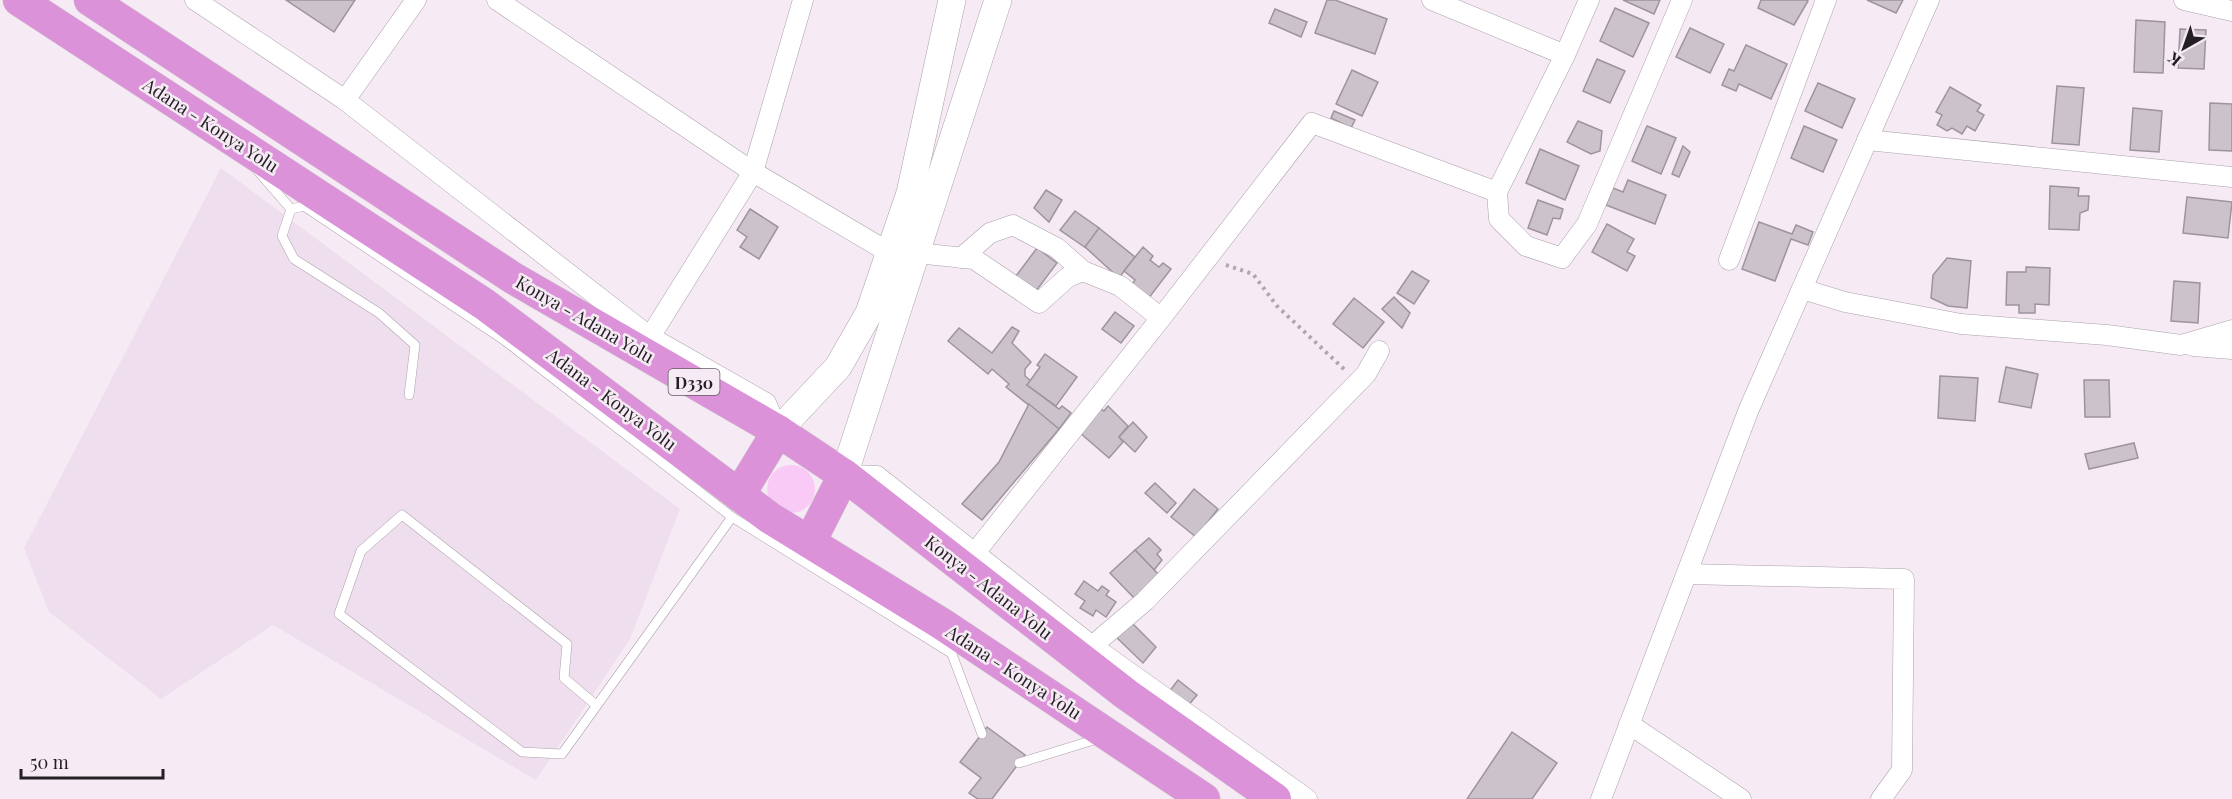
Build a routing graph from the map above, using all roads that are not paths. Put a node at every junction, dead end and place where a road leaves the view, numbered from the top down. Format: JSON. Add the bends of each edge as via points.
{"nodes":[{"id":1,"x":19,"y":0,"type":"edge"},
{"id":2,"x":90,"y":0,"type":"edge"},
{"id":3,"x":195,"y":0,"type":"edge"},
{"id":4,"x":416,"y":0,"type":"edge"},
{"id":5,"x":497,"y":0,"type":"edge"},
{"id":6,"x":803,"y":0,"type":"edge"},
{"id":7,"x":952,"y":0,"type":"edge"},
{"id":8,"x":998,"y":0,"type":"edge"},
{"id":9,"x":1432,"y":0,"type":"edge"},
{"id":10,"x":1589,"y":0,"type":"edge"},
{"id":11,"x":1682,"y":0,"type":"edge"},
{"id":12,"x":1826,"y":0,"type":"edge"},
{"id":13,"x":1929,"y":0,"type":"edge"},
{"id":14,"x":2184,"y":0,"type":"edge"},
{"id":15,"x":2232,"y":11,"type":"edge"},
{"id":16,"x":1565,"y":55,"type":"junction"},
{"id":17,"x":345,"y":100,"type":"junction"},
{"id":18,"x":226,"y":136,"type":"junction"},
{"id":19,"x":1867,"y":140,"type":"junction"},
{"id":20,"x":753,"y":172,"type":"junction"},
{"id":21,"x":2232,"y":177,"type":"edge"},
{"id":22,"x":1497,"y":192,"type":"junction"},
{"id":23,"x":291,"y":209,"type":"junction"},
{"id":24,"x":890,"y":253,"type":"junction"},
{"id":25,"x":917,"y":253,"type":"junction"},
{"id":26,"x":961,"y":258,"type":"junction"},
{"id":27,"x":1729,"y":260,"type":"dead end"},
{"id":28,"x":1083,"y":271,"type":"junction"},
{"id":29,"x":1802,"y":289,"type":"junction"},
{"id":30,"x":1161,"y":318,"type":"junction"},
{"id":31,"x":2232,"y":330,"type":"edge"},
{"id":32,"x":650,"y":337,"type":"junction"},
{"id":33,"x":2181,"y":345,"type":"junction"},
{"id":34,"x":2232,"y":349,"type":"edge"},
{"id":35,"x":1379,"y":351,"type":"dead end"},
{"id":36,"x":409,"y":395,"type":"dead end"},
{"id":37,"x":778,"y":431,"type":"junction"},
{"id":38,"x":844,"y":475,"type":"junction"},
{"id":39,"x":736,"y":506,"type":"junction"},
{"id":40,"x":810,"y":542,"type":"junction"},
{"id":41,"x":974,"y":554,"type":"junction"},
{"id":42,"x":1686,"y":574,"type":"junction"},
{"id":43,"x":947,"y":639,"type":"junction"},
{"id":44,"x":1092,"y":646,"type":"junction"},
{"id":45,"x":596,"y":705,"type":"junction"},
{"id":46,"x":1629,"y":724,"type":"junction"},
{"id":47,"x":982,"y":734,"type":"dead end"},
{"id":48,"x":1110,"y":734,"type":"junction"},
{"id":49,"x":1019,"y":763,"type":"dead end"},
{"id":50,"x":1204,"y":799,"type":"edge"},
{"id":51,"x":1275,"y":799,"type":"edge"},
{"id":52,"x":1307,"y":799,"type":"edge"},
{"id":53,"x":1600,"y":799,"type":"edge"},
{"id":54,"x":1740,"y":799,"type":"edge"},
{"id":55,"x":1881,"y":799,"type":"edge"}],
"edges":[{"from":1,"to":18,"type":"highway","name":"Adana - Konya Yolu"},
{"from":2,"to":37,"type":"highway","name":"Konya - Adana Yolu","number":"D330","via":[[513,278]]},
{"from":3,"to":17,"type":"street"},
{"from":4,"to":17,"type":"street"},
{"from":5,"to":20,"type":"street"},
{"from":6,"to":20,"type":"street"},
{"from":7,"to":24,"type":"main road","via":[[910,193]]},
{"from":8,"to":25,"type":"main road"},
{"from":9,"to":16,"type":"street"},
{"from":10,"to":16,"type":"street"},
{"from":11,"to":22,"type":"street","via":[[1587,224],[1562,258],[1526,246],[1499,219]]},
{"from":12,"to":27,"type":"street"},
{"from":13,"to":19,"type":"street"},
{"from":14,"to":15,"type":"street"},
{"from":16,"to":22,"type":"street"},
{"from":17,"to":32,"type":"street"},
{"from":18,"to":23,"type":"lane"},
{"from":18,"to":39,"type":"highway","name":"Adana - Konya Yolu","via":[[484,304]]},
{"from":19,"to":21,"type":"street"},
{"from":19,"to":29,"type":"street"},
{"from":20,"to":24,"type":"street"},
{"from":20,"to":32,"type":"street"},
{"from":22,"to":30,"type":"street","via":[[1312,123]]},
{"from":23,"to":36,"type":"lane","via":[[282,236],[294,259],[379,313],[415,345]]},
{"from":23,"to":39,"type":"lane","via":[[304,206],[504,340]]},
{"from":24,"to":37,"type":"main road","via":[[869,314],[838,367]]},
{"from":25,"to":26,"type":"street"},
{"from":25,"to":38,"type":"main road"},
{"from":26,"to":28,"type":"street","via":[[974,259],[1039,303],[1068,277]]},
{"from":26,"to":28,"type":"street","via":[[990,233],[1012,225],[1057,248]]},
{"from":28,"to":30,"type":"street","via":[[1120,286]]},
{"from":29,"to":33,"type":"street","via":[[1845,302],[1961,324]]},
{"from":29,"to":42,"type":"street","via":[[1749,409]]},
{"from":30,"to":41,"type":"street"},
{"from":31,"to":33,"type":"street"},
{"from":32,"to":37,"type":"street","via":[[766,404]]},
{"from":33,"to":34,"type":"street"},
{"from":35,"to":44,"type":"street","via":[[1358,381],[1145,601]]},
{"from":37,"to":38,"type":"highway","name":"Konya - Adana Yolu","number":"D330"},
{"from":37,"to":39,"type":"highway"},
{"from":38,"to":40,"type":"highway"},
{"from":38,"to":41,"type":"street","via":[[877,476]]},
{"from":38,"to":51,"type":"highway","name":"Konya - Adana Yolu","number":"D330","via":[[1126,693]]},
{"from":39,"to":40,"type":"highway","name":"Adana - Konya Yolu"},
{"from":39,"to":43,"type":"lane"},
{"from":39,"to":45,"type":"lane"},
{"from":40,"to":43,"type":"highway","name":"Adana - Konya Yolu"},
{"from":41,"to":44,"type":"street"},
{"from":42,"to":46,"type":"street"},
{"from":42,"to":55,"type":"street","via":[[1904,579],[1902,770]]},
{"from":43,"to":47,"type":"lane"},
{"from":43,"to":48,"type":"highway","name":"Adana - Konya Yolu"},
{"from":44,"to":52,"type":"street"},
{"from":45,"to":45,"type":"lane","via":[[564,678],[567,644],[402,515],[362,550],[339,614],[522,752],[562,754]]},
{"from":46,"to":53,"type":"street"},
{"from":46,"to":54,"type":"street"},
{"from":48,"to":49,"type":"lane"},
{"from":48,"to":50,"type":"highway","name":"Adana - Konya Yolu"}]}
